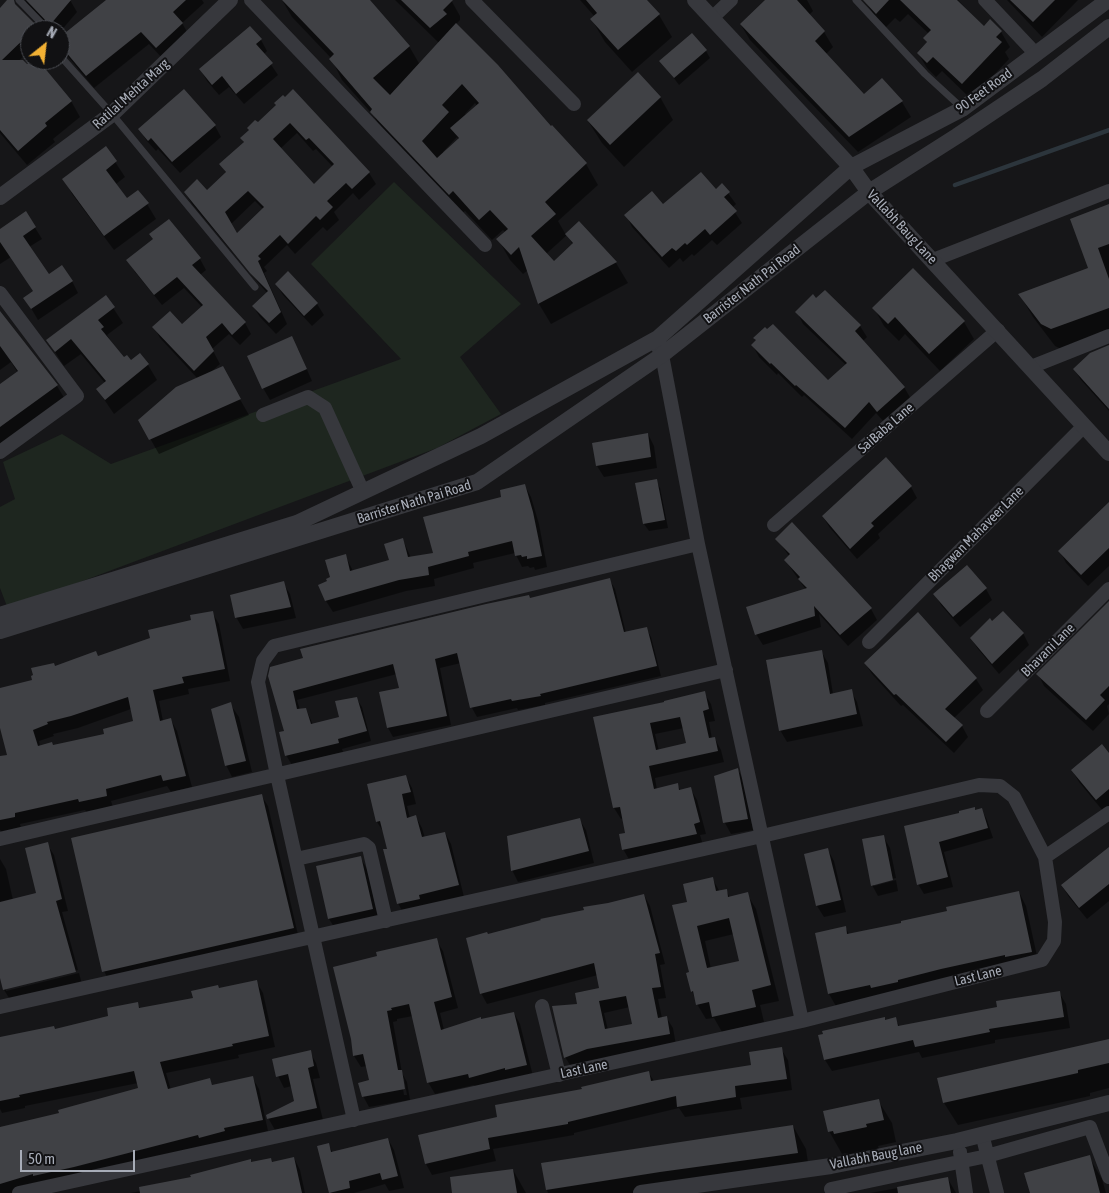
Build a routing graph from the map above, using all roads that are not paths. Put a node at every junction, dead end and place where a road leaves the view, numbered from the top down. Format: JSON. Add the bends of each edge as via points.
{"nodes":[{"id":1,"x":20,"y":0,"type":"edge"},
{"id":2,"x":251,"y":0,"type":"edge"},
{"id":3,"x":472,"y":0,"type":"edge"},
{"id":4,"x":695,"y":0,"type":"edge"},
{"id":5,"x":731,"y":0,"type":"edge"},
{"id":6,"x":856,"y":0,"type":"edge"},
{"id":7,"x":985,"y":0,"type":"edge"},
{"id":8,"x":1108,"y":0,"type":"edge"},
{"id":9,"x":224,"y":2,"type":"edge"},
{"id":10,"x":712,"y":18,"type":"junction"},
{"id":11,"x":39,"y":20,"type":"edge"},
{"id":12,"x":1109,"y":27,"type":"edge"},
{"id":13,"x":1035,"y":53,"type":"junction"},
{"id":14,"x":70,"y":67,"type":"edge"},
{"id":15,"x":574,"y":104,"type":"dead end"},
{"id":16,"x":962,"y":109,"type":"junction"},
{"id":17,"x":112,"y":114,"type":"junction"},
{"id":18,"x":851,"y":167,"type":"junction"},
{"id":19,"x":1109,"y":191,"type":"edge"},
{"id":20,"x":869,"y":192,"type":"junction"},
{"id":21,"x":0,"y":197,"type":"edge"},
{"id":22,"x":485,"y":245,"type":"dead end"},
{"id":23,"x":932,"y":260,"type":"junction"},
{"id":24,"x":255,"y":288,"type":"dead end"},
{"id":25,"x":0,"y":294,"type":"edge"},
{"id":26,"x":998,"y":330,"type":"junction"},
{"id":27,"x":1109,"y":336,"type":"edge"},
{"id":28,"x":655,"y":340,"type":"junction"},
{"id":29,"x":662,"y":355,"type":"junction"},
{"id":30,"x":1031,"y":367,"type":"junction"},
{"id":31,"x":263,"y":415,"type":"dead end"},
{"id":32,"x":1084,"y":426,"type":"junction"},
{"id":33,"x":0,"y":452,"type":"edge"},
{"id":34,"x":1109,"y":453,"type":"edge"},
{"id":35,"x":363,"y":492,"type":"junction"},
{"id":36,"x":774,"y":525,"type":"dead end"},
{"id":37,"x":698,"y":544,"type":"junction"},
{"id":38,"x":1109,"y":589,"type":"edge"},
{"id":39,"x":0,"y":615,"type":"edge"},
{"id":40,"x":0,"y":631,"type":"edge"},
{"id":41,"x":869,"y":642,"type":"dead end"},
{"id":42,"x":726,"y":670,"type":"junction"},
{"id":43,"x":987,"y":711,"type":"dead end"},
{"id":44,"x":276,"y":775,"type":"junction"},
{"id":45,"x":1109,"y":813,"type":"edge"},
{"id":46,"x":762,"y":836,"type":"junction"},
{"id":47,"x":0,"y":839,"type":"edge"},
{"id":48,"x":1045,"y":857,"type":"junction"},
{"id":49,"x":296,"y":859,"type":"junction"},
{"id":50,"x":386,"y":921,"type":"junction"},
{"id":51,"x":313,"y":937,"type":"junction"},
{"id":52,"x":542,"y":1006,"type":"dead end"},
{"id":53,"x":0,"y":1007,"type":"edge"},
{"id":54,"x":802,"y":1021,"type":"junction"},
{"id":55,"x":559,"y":1075,"type":"junction"},
{"id":56,"x":1109,"y":1102,"type":"edge"},
{"id":57,"x":354,"y":1120,"type":"junction"},
{"id":58,"x":982,"y":1134,"type":"junction"},
{"id":59,"x":957,"y":1140,"type":"junction"},
{"id":60,"x":987,"y":1156,"type":"junction"},
{"id":61,"x":961,"y":1160,"type":"junction"},
{"id":62,"x":825,"y":1167,"type":"junction"},
{"id":63,"x":1109,"y":1178,"type":"edge"},
{"id":64,"x":832,"y":1191,"type":"edge"},
{"id":65,"x":19,"y":1193,"type":"edge"},
{"id":66,"x":641,"y":1193,"type":"edge"},
{"id":67,"x":966,"y":1193,"type":"edge"},
{"id":68,"x":997,"y":1193,"type":"edge"}],
"edges":[{"from":1,"to":11,"type":"lane"},
{"from":2,"to":22,"type":"street"},
{"from":3,"to":15,"type":"street"},
{"from":4,"to":10,"type":"street","name":"Vallabh Baug Lane"},
{"from":5,"to":10,"type":"street"},
{"from":6,"to":16,"type":"lane"},
{"from":7,"to":13,"type":"street"},
{"from":8,"to":13,"type":"street","name":"90 Feet Road"},
{"from":9,"to":17,"type":"street","name":"Ratilal Mehta Marg"},
{"from":10,"to":18,"type":"street","name":"Vallabh Baug Lane"},
{"from":12,"to":20,"type":"street","name":"Barrister Nath Pai Road","via":[[1034,84]]},
{"from":13,"to":16,"type":"street","name":"90 Feet Road"},
{"from":14,"to":17,"type":"lane"},
{"from":16,"to":18,"type":"street","name":"90 Feet Road"},
{"from":17,"to":21,"type":"street","name":"Ratilal Mehta Marg"},
{"from":17,"to":24,"type":"lane"},
{"from":18,"to":20,"type":"street","name":"Vallabh Baug Lane"},
{"from":18,"to":28,"type":"street","name":"90 Feet Road"},
{"from":19,"to":23,"type":"street"},
{"from":20,"to":23,"type":"street","name":"Vallabh Baug Lane"},
{"from":20,"to":29,"type":"street","name":"Barrister Nath Pai Road"},
{"from":23,"to":26,"type":"street","name":"Vallabh Baug Lane"},
{"from":25,"to":33,"type":"street","via":[[77,396]]},
{"from":26,"to":30,"type":"street","name":"Vallabh Baug Lane"},
{"from":26,"to":36,"type":"street","name":"SaiBaba Lane"},
{"from":27,"to":30,"type":"street"},
{"from":28,"to":29,"type":"street"},
{"from":28,"to":35,"type":"street","name":"90 Feet Road","via":[[482,436]]},
{"from":29,"to":37,"type":"street"},
{"from":29,"to":40,"type":"street","name":"Barrister Nath Pai Road","via":[[477,482]]},
{"from":30,"to":32,"type":"street","name":"Vallabh Baug Lane"},
{"from":31,"to":35,"type":"street","via":[[308,397],[325,408]]},
{"from":32,"to":34,"type":"street","name":"Vallabh Baug Lane"},
{"from":32,"to":41,"type":"street","name":"Bhagwan Mahaveer Lane"},
{"from":35,"to":39,"type":"street","name":"90 Feet Road","via":[[297,523]]},
{"from":37,"to":42,"type":"street"},
{"from":37,"to":44,"type":"street","via":[[274,646],[263,661],[258,682]]},
{"from":38,"to":43,"type":"street","name":"Bhavani Lane"},
{"from":42,"to":44,"type":"street"},
{"from":42,"to":46,"type":"street"},
{"from":44,"to":47,"type":"street"},
{"from":44,"to":49,"type":"street"},
{"from":45,"to":48,"type":"street"},
{"from":46,"to":48,"type":"street","name":"Last Lane","via":[[980,785],[1000,786],[1014,797]]},
{"from":46,"to":50,"type":"street","name":"Last Lane"},
{"from":46,"to":54,"type":"street"},
{"from":48,"to":54,"type":"street","name":"Last Lane","via":[[1055,922],[1054,940],[1042,960]]},
{"from":49,"to":50,"type":"street","via":[[364,844],[367,846]]},
{"from":49,"to":51,"type":"street"},
{"from":50,"to":51,"type":"street","name":"Last Lane"},
{"from":51,"to":53,"type":"street","name":"Last Lane"},
{"from":51,"to":57,"type":"street"},
{"from":52,"to":55,"type":"street"},
{"from":54,"to":55,"type":"street","name":"Last Lane"},
{"from":55,"to":57,"type":"street","name":"Last Lane"},
{"from":56,"to":58,"type":"street","name":"Vallabh Baug lane"},
{"from":57,"to":65,"type":"street","name":"Last Lane"},
{"from":58,"to":59,"type":"street","name":"Vallabh Baug lane"},
{"from":58,"to":60,"type":"street"},
{"from":59,"to":61,"type":"street"},
{"from":59,"to":62,"type":"street","name":"Vallabh Baug lane"},
{"from":60,"to":61,"type":"street"},
{"from":60,"to":63,"type":"street","via":[[1090,1127]]},
{"from":60,"to":68,"type":"street"},
{"from":61,"to":64,"type":"street"},
{"from":61,"to":67,"type":"street"},
{"from":62,"to":64,"type":"street"},
{"from":62,"to":66,"type":"street","name":"Vallabh Baug lane"}]}
